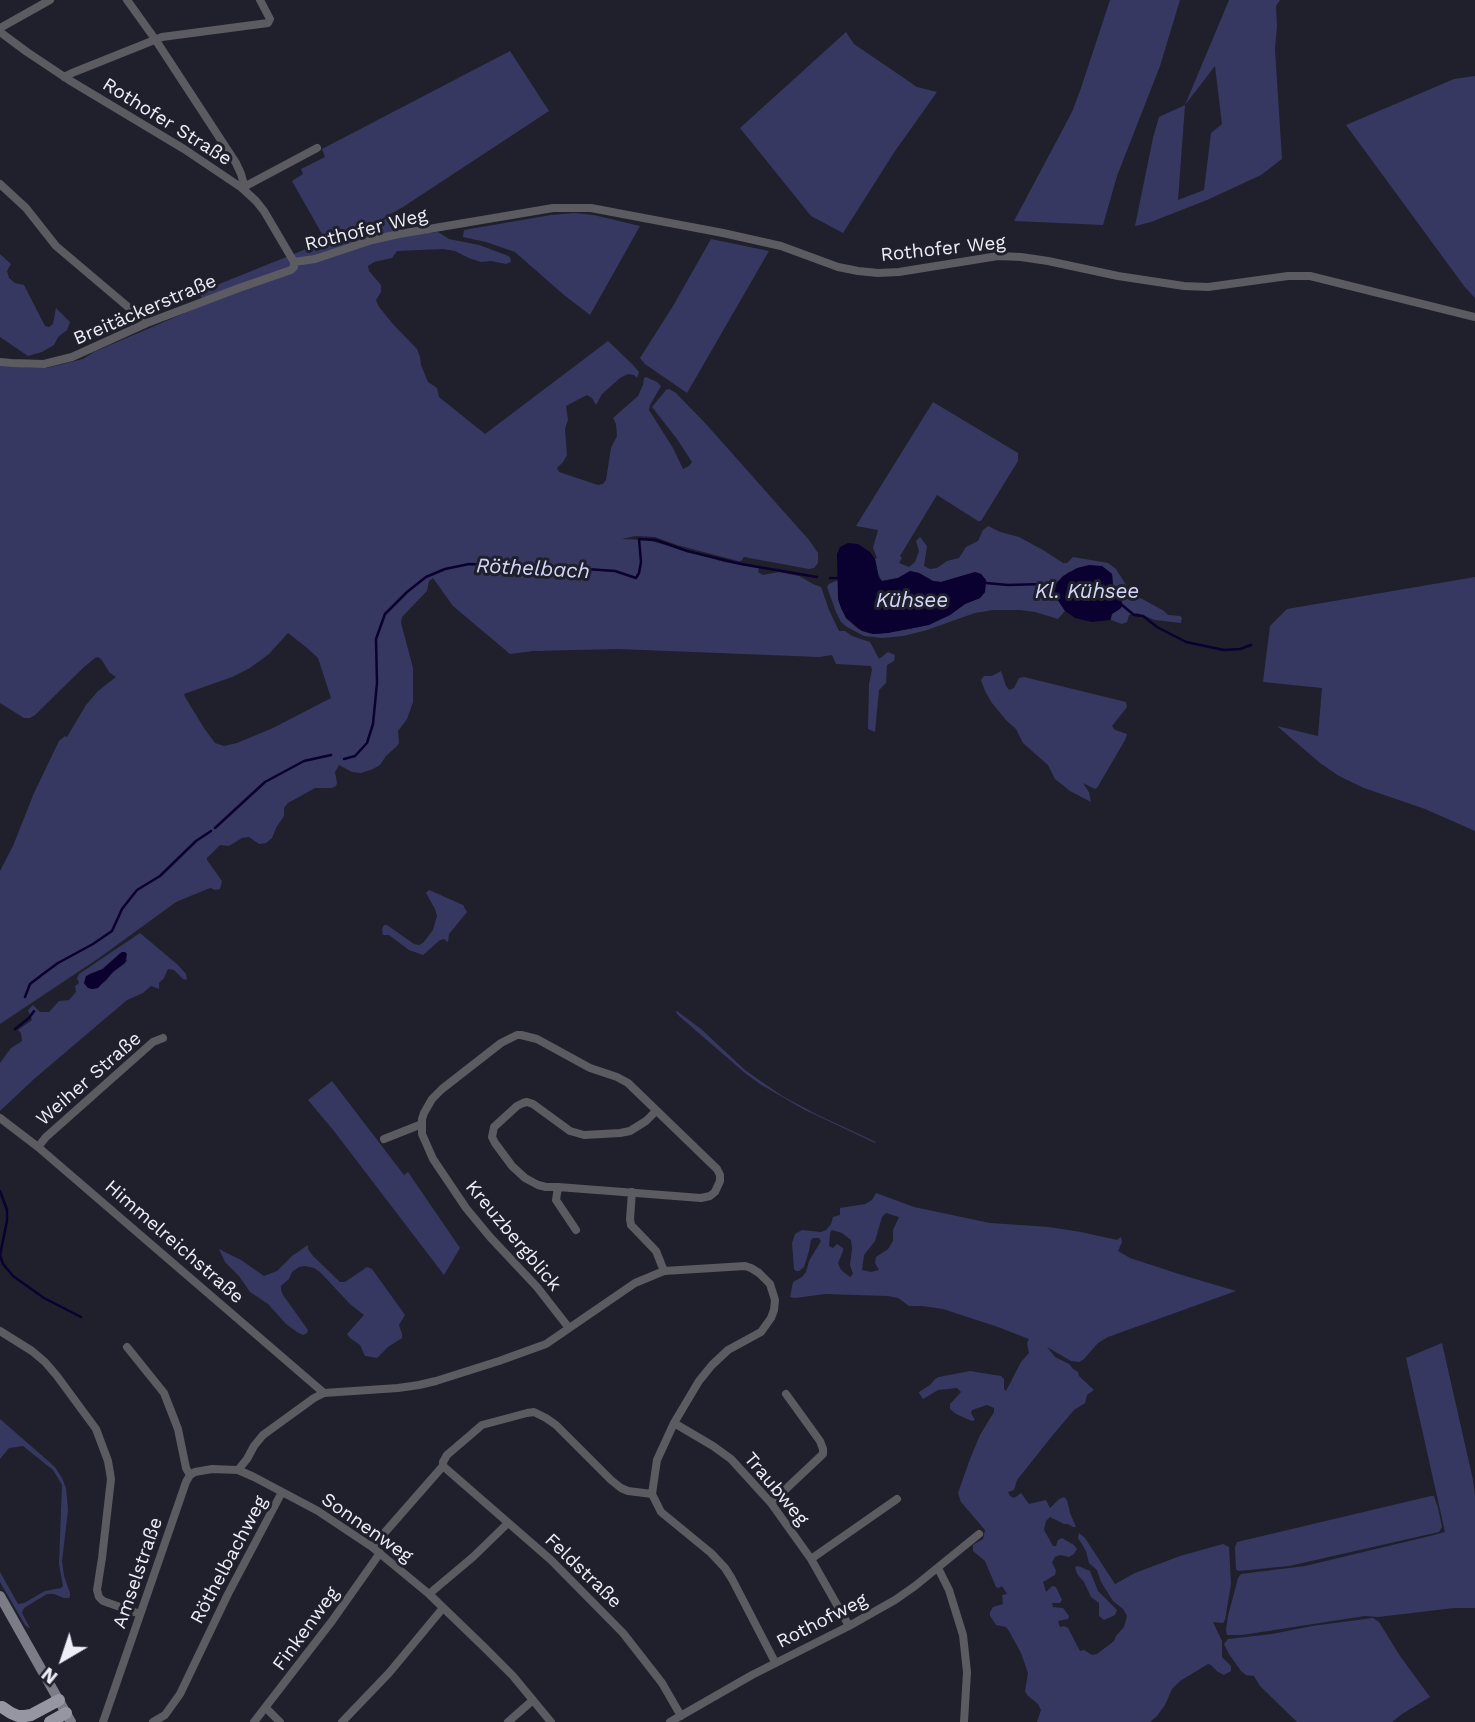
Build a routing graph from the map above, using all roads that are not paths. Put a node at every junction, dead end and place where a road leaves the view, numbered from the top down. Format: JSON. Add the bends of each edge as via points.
{"nodes":[{"id":1,"x":50,"y":0,"type":"edge"},
{"id":2,"x":127,"y":0,"type":"edge"},
{"id":3,"x":260,"y":0,"type":"edge"},
{"id":4,"x":0,"y":30,"type":"edge"},
{"id":5,"x":155,"y":39,"type":"junction"},
{"id":6,"x":65,"y":77,"type":"junction"},
{"id":7,"x":317,"y":148,"type":"dead end"},
{"id":8,"x":0,"y":184,"type":"edge"},
{"id":9,"x":242,"y":188,"type":"junction"},
{"id":10,"x":294,"y":262,"type":"junction"},
{"id":11,"x":1475,"y":317,"type":"edge"},
{"id":12,"x":147,"y":323,"type":"junction"},
{"id":13,"x":0,"y":362,"type":"edge"},
{"id":14,"x":163,"y":1038,"type":"dead end"},
{"id":15,"x":656,"y":1111,"type":"junction"},
{"id":16,"x":0,"y":1118,"type":"edge"},
{"id":17,"x":422,"y":1124,"type":"junction"},
{"id":18,"x":384,"y":1139,"type":"dead end"},
{"id":19,"x":38,"y":1147,"type":"junction"},
{"id":20,"x":558,"y":1187,"type":"junction"},
{"id":21,"x":632,"y":1192,"type":"junction"},
{"id":22,"x":576,"y":1230,"type":"dead end"},
{"id":23,"x":664,"y":1271,"type":"junction"},
{"id":24,"x":569,"y":1328,"type":"junction"},
{"id":25,"x":0,"y":1331,"type":"edge"},
{"id":26,"x":127,"y":1347,"type":"dead end"},
{"id":27,"x":324,"y":1393,"type":"junction"},
{"id":28,"x":786,"y":1394,"type":"dead end"},
{"id":29,"x":674,"y":1423,"type":"junction"},
{"id":30,"x":443,"y":1466,"type":"junction"},
{"id":31,"x":238,"y":1470,"type":"junction"},
{"id":32,"x":190,"y":1475,"type":"junction"},
{"id":33,"x":282,"y":1492,"type":"junction"},
{"id":34,"x":652,"y":1494,"type":"junction"},
{"id":35,"x":897,"y":1500,"type":"dead end"},
{"id":36,"x":771,"y":1503,"type":"junction"},
{"id":37,"x":508,"y":1523,"type":"junction"},
{"id":38,"x":979,"y":1534,"type":"dead end"},
{"id":39,"x":372,"y":1546,"type":"junction"},
{"id":40,"x":380,"y":1553,"type":"junction"},
{"id":41,"x":811,"y":1559,"type":"junction"},
{"id":42,"x":937,"y":1568,"type":"junction"},
{"id":43,"x":429,"y":1594,"type":"junction"},
{"id":44,"x":0,"y":1597,"type":"edge"},
{"id":45,"x":443,"y":1608,"type":"junction"},
{"id":46,"x":140,"y":1614,"type":"junction"},
{"id":47,"x":849,"y":1626,"type":"junction"},
{"id":48,"x":775,"y":1662,"type":"junction"},
{"id":49,"x":59,"y":1700,"type":"junction"},
{"id":50,"x":533,"y":1700,"type":"junction"},
{"id":51,"x":1,"y":1703,"type":"edge"},
{"id":52,"x":266,"y":1708,"type":"junction"},
{"id":53,"x":681,"y":1716,"type":"junction"},
{"id":54,"x":68,"y":1717,"type":"edge"},
{"id":55,"x":6,"y":1722,"type":"edge"},
{"id":56,"x":50,"y":1722,"type":"edge"},
{"id":57,"x":103,"y":1722,"type":"edge"},
{"id":58,"x":153,"y":1722,"type":"edge"},
{"id":59,"x":254,"y":1722,"type":"edge"},
{"id":60,"x":280,"y":1722,"type":"edge"},
{"id":61,"x":342,"y":1722,"type":"edge"},
{"id":62,"x":508,"y":1722,"type":"edge"},
{"id":63,"x":551,"y":1722,"type":"edge"},
{"id":64,"x":670,"y":1722,"type":"edge"},
{"id":65,"x":964,"y":1722,"type":"edge"}],
"edges":[{"from":1,"to":4,"type":"street"},
{"from":2,"to":5,"type":"street"},
{"from":3,"to":5,"type":"street","via":[[268,23]]},
{"from":4,"to":6,"type":"street","name":"Rothofer Straße"},
{"from":5,"to":6,"type":"street"},
{"from":5,"to":9,"type":"street","via":[[236,163]]},
{"from":6,"to":9,"type":"street","name":"Rothofer Straße"},
{"from":7,"to":9,"type":"street"},
{"from":8,"to":12,"type":"street","via":[[56,246]]},
{"from":9,"to":10,"type":"street","name":"Rothofer Straße","via":[[264,211]]},
{"from":10,"to":11,"type":"street","name":"Rothofer Weg","via":[[400,234],[553,208],[591,208],[769,243],[858,271],[899,272],[998,256],[1208,288],[1310,276]]},
{"from":10,"to":12,"type":"street","name":"Breitäckerstraße","via":[[291,270]]},
{"from":12,"to":13,"type":"street","name":"Breitäckerstraße","via":[[58,362]]},
{"from":14,"to":19,"type":"street","name":"Weiher Straße","via":[[153,1042]]},
{"from":15,"to":17,"type":"street","via":[[623,1080],[521,1035],[501,1043],[442,1088],[427,1106]]},
{"from":15,"to":20,"type":"street","via":[[627,1132],[583,1135],[533,1104],[517,1106],[495,1127],[492,1138],[525,1178]]},
{"from":15,"to":21,"type":"street","via":[[717,1169],[719,1185],[712,1195],[701,1198]]},
{"from":16,"to":19,"type":"street","name":"Himmelreichstraße"},
{"from":17,"to":18,"type":"street"},
{"from":17,"to":24,"type":"street","name":"Kreuzbergblick","via":[[433,1159],[456,1194]]},
{"from":19,"to":27,"type":"street","name":"Himmelreichstraße"},
{"from":20,"to":21,"type":"street"},
{"from":20,"to":22,"type":"street","via":[[556,1200]]},
{"from":21,"to":23,"type":"street","via":[[631,1225],[656,1251]]},
{"from":23,"to":24,"type":"street","name":"Röthelbachweg","via":[[635,1283]]},
{"from":23,"to":29,"type":"street","name":"Röthelbachweg","via":[[745,1266],[766,1279],[775,1300],[771,1318],[761,1332],[728,1350],[712,1365]]},
{"from":24,"to":27,"type":"street","name":"Röthelbachweg","via":[[546,1344],[436,1381]]},
{"from":25,"to":46,"type":"street","via":[[45,1362],[96,1429],[111,1479],[97,1590],[103,1601]]},
{"from":26,"to":32,"type":"street","via":[[164,1393]]},
{"from":27,"to":31,"type":"street","name":"Röthelbachweg","via":[[263,1435]]},
{"from":28,"to":36,"type":"street","via":[[820,1441],[823,1454]]},
{"from":29,"to":34,"type":"street","via":[[657,1460]]},
{"from":29,"to":36,"type":"street","name":"Traubweg","via":[[731,1460]]},
{"from":30,"to":34,"type":"street","via":[[447,1455],[482,1425],[534,1412],[556,1425],[621,1488]]},
{"from":30,"to":37,"type":"street","name":"Feldstraße"},
{"from":30,"to":39,"type":"street"},
{"from":31,"to":32,"type":"street","via":[[201,1470]]},
{"from":31,"to":33,"type":"street","name":"Röthelbachweg"},
{"from":32,"to":46,"type":"street","name":"Amselstraße"},
{"from":33,"to":39,"type":"street","name":"Sonnenweg"},
{"from":33,"to":58,"type":"street","name":"Röthelbachweg","via":[[180,1694]]},
{"from":34,"to":48,"type":"street","via":[[661,1512],[725,1568]]},
{"from":35,"to":41,"type":"street"},
{"from":36,"to":41,"type":"street","name":"Traubweg"},
{"from":37,"to":43,"type":"street"},
{"from":37,"to":53,"type":"street","name":"Feldstraße","via":[[623,1633]]},
{"from":38,"to":42,"type":"street","name":"Rothofweg"},
{"from":39,"to":40,"type":"street","name":"Sonnenweg"},
{"from":40,"to":43,"type":"street","name":"Sonnenweg"},
{"from":40,"to":52,"type":"street","name":"Finkenweg"},
{"from":41,"to":47,"type":"street","name":"Traubweg"},
{"from":42,"to":47,"type":"street","name":"Rothofweg","via":[[895,1600]]},
{"from":42,"to":65,"type":"street","via":[[963,1635],[967,1672]]},
{"from":43,"to":45,"type":"street","name":"Sonnenweg"},
{"from":44,"to":49,"type":"street"},
{"from":45,"to":50,"type":"street","name":"Sonnenweg"},
{"from":45,"to":61,"type":"street"},
{"from":46,"to":57,"type":"street","name":"Amselstraße"},
{"from":47,"to":48,"type":"street","name":"Rothofweg"},
{"from":48,"to":53,"type":"street","name":"Rothofweg"},
{"from":49,"to":51,"type":"main road","via":[[25,1716],[10,1713]]},
{"from":49,"to":54,"type":"street"},
{"from":50,"to":62,"type":"street"},
{"from":50,"to":63,"type":"street","name":"Sonnenweg"},
{"from":51,"to":55,"type":"main road"},
{"from":52,"to":59,"type":"street","name":"Finkenweg"},
{"from":52,"to":60,"type":"street"},
{"from":53,"to":64,"type":"street","name":"Rothofweg"},
{"from":54,"to":56,"type":"main road"}]}
